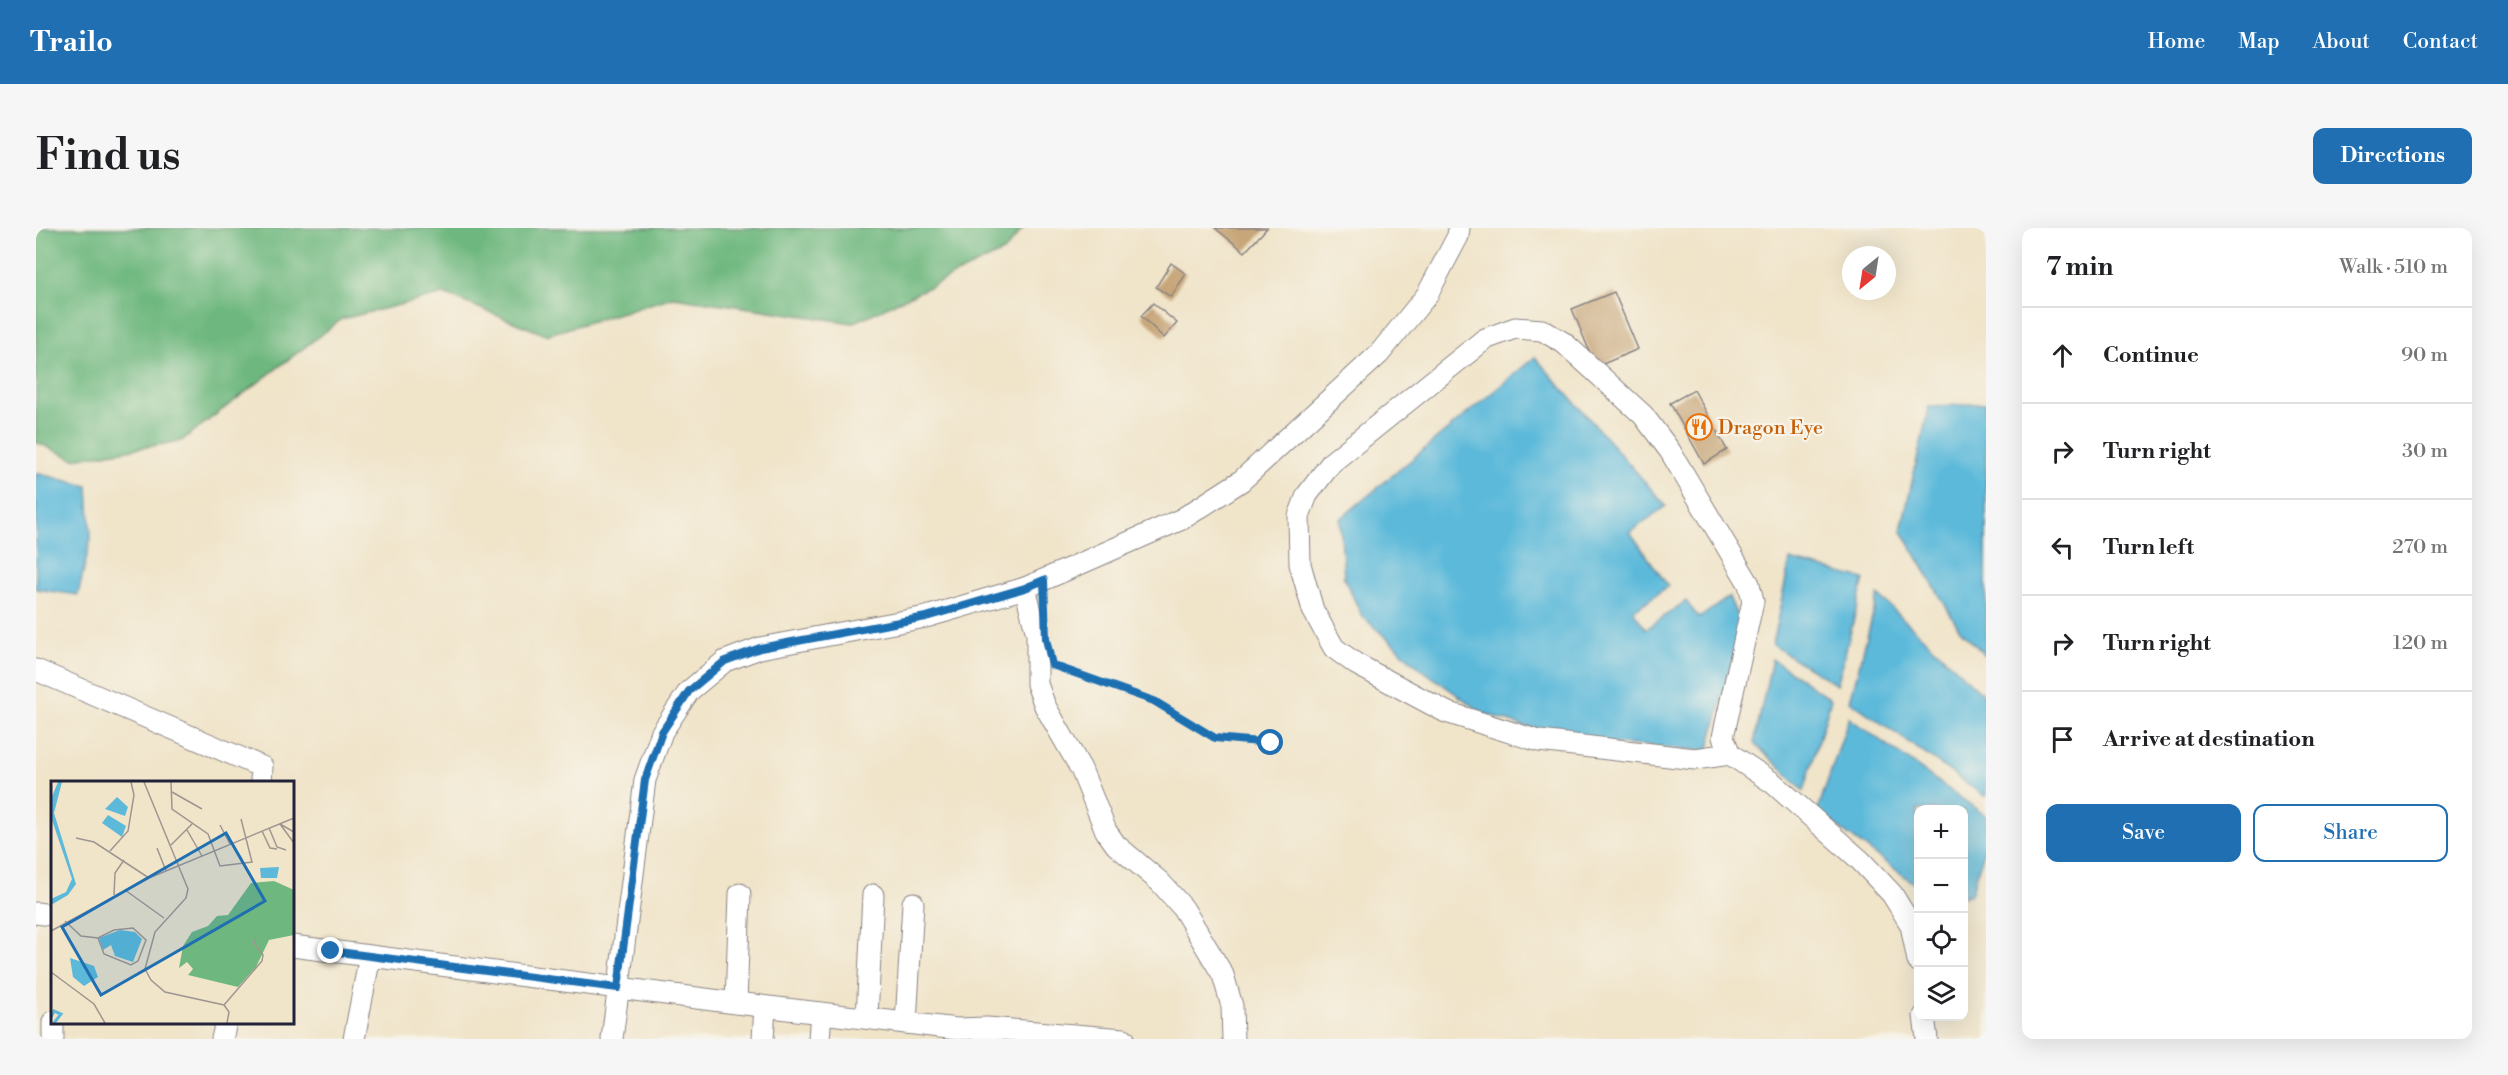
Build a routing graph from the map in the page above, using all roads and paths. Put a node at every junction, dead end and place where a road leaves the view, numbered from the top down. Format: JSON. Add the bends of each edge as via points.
{"nodes":[{"id":1,"x":1459,"y":228,"type":"edge"},
{"id":2,"x":1025,"y":588,"type":"junction"},
{"id":3,"x":1052,"y":665,"type":"dead end"},
{"id":4,"x":36,"y":670,"type":"edge"},
{"id":5,"x":1271,"y":743,"type":"dead end"},
{"id":6,"x":1730,"y":754,"type":"junction"},
{"id":7,"x":261,"y":781,"type":"edge"},
{"id":8,"x":740,"y":894,"type":"dead end"},
{"id":9,"x":873,"y":894,"type":"dead end"},
{"id":10,"x":913,"y":903,"type":"dead end"},
{"id":11,"x":36,"y":913,"type":"edge"},
{"id":12,"x":51,"y":915,"type":"edge"},
{"id":13,"x":1914,"y":941,"type":"edge"},
{"id":14,"x":294,"y":946,"type":"edge"},
{"id":15,"x":370,"y":956,"type":"junction"},
{"id":16,"x":618,"y":988,"type":"junction"},
{"id":17,"x":736,"y":1003,"type":"junction"},
{"id":18,"x":765,"y":1007,"type":"junction"},
{"id":19,"x":822,"y":1013,"type":"junction"},
{"id":20,"x":867,"y":1018,"type":"junction"},
{"id":21,"x":1925,"y":1021,"type":"edge"},
{"id":22,"x":906,"y":1023,"type":"junction"},
{"id":23,"x":53,"y":1024,"type":"edge"},
{"id":24,"x":226,"y":1024,"type":"edge"},
{"id":25,"x":959,"y":1034,"type":"edge"},
{"id":26,"x":52,"y":1039,"type":"edge"},
{"id":27,"x":222,"y":1039,"type":"edge"},
{"id":28,"x":354,"y":1039,"type":"edge"},
{"id":29,"x":612,"y":1039,"type":"edge"},
{"id":30,"x":763,"y":1039,"type":"edge"},
{"id":31,"x":819,"y":1039,"type":"edge"},
{"id":32,"x":1124,"y":1039,"type":"edge"},
{"id":33,"x":1233,"y":1039,"type":"edge"},
{"id":34,"x":1927,"y":1039,"type":"edge"}],
"edges":[{"from":1,"to":2,"type":"street","via":[[1427,295],[1379,354],[1241,481],[1182,519]]},
{"from":2,"to":16,"type":"street","via":[[926,617],[760,648],[725,661],[689,691],[662,732],[645,780]]},
{"from":2,"to":33,"type":"street","via":[[1037,634],[1037,684],[1045,706],[1081,769],[1106,831],[1183,908],[1223,975],[1232,1006]]},
{"from":3,"to":5,"type":"path","via":[[1154,701],[1215,738]]},
{"from":4,"to":7,"type":"street","via":[[262,767]]},
{"from":6,"to":6,"type":"street","via":[[1695,759],[1539,741],[1446,712],[1356,664],[1334,648],[1313,610],[1300,564],[1299,516],[1306,495],[1332,462],[1485,339],[1515,328],[1542,330],[1564,343],[1642,415],[1664,442],[1749,584],[1753,601],[1723,737]]},
{"from":6,"to":13,"type":"street","via":[[1773,783],[1860,860],[1892,894],[1911,926]]},
{"from":8,"to":17,"type":"street"},
{"from":9,"to":20,"type":"street"},
{"from":10,"to":22,"type":"street"},
{"from":11,"to":12,"type":"street"},
{"from":14,"to":15,"type":"street"},
{"from":15,"to":16,"type":"street"},
{"from":15,"to":28,"type":"street"},
{"from":16,"to":17,"type":"street"},
{"from":16,"to":29,"type":"street"},
{"from":17,"to":18,"type":"street"},
{"from":18,"to":19,"type":"street"},
{"from":18,"to":30,"type":"street"},
{"from":19,"to":20,"type":"street"},
{"from":19,"to":31,"type":"street"},
{"from":20,"to":22,"type":"street"},
{"from":21,"to":34,"type":"street"},
{"from":22,"to":25,"type":"street"},
{"from":23,"to":26,"type":"street"},
{"from":24,"to":27,"type":"street"},
{"from":25,"to":32,"type":"street","via":[[987,1028]]}]}
